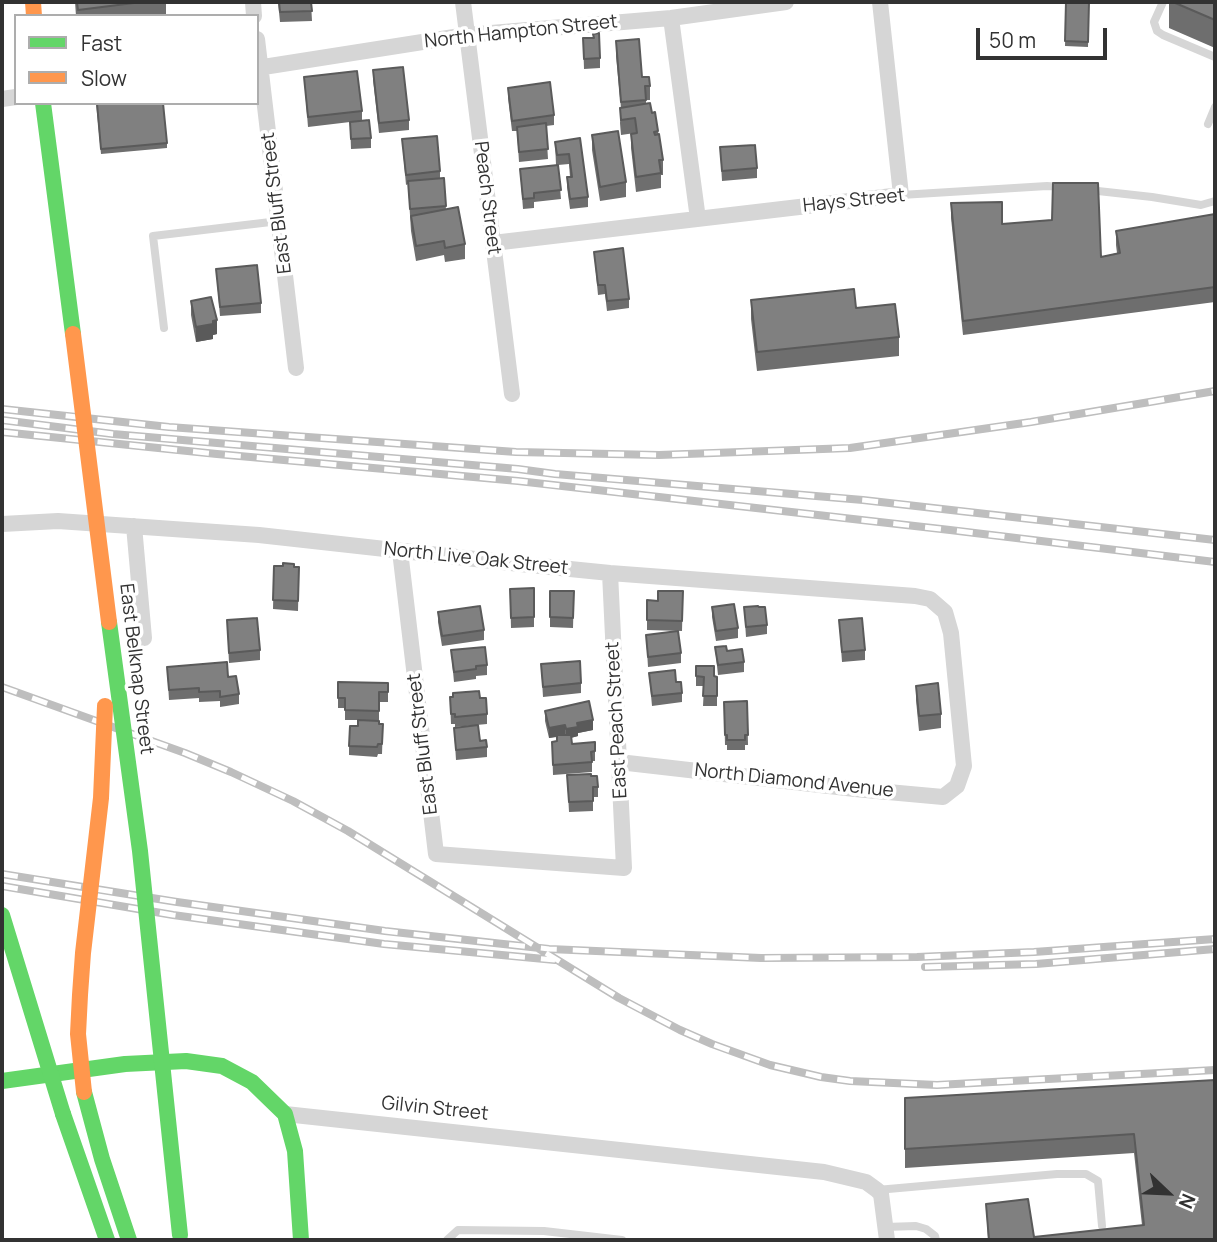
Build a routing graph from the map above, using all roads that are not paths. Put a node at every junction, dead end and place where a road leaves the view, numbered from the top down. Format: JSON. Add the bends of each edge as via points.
{"nodes":[{"id":1,"x":463,"y":2,"type":"edge"},
{"id":2,"x":786,"y":2,"type":"edge"},
{"id":3,"x":880,"y":2,"type":"edge"},
{"id":4,"x":1163,"y":2,"type":"edge"},
{"id":5,"x":671,"y":18,"type":"junction"},
{"id":6,"x":467,"y":35,"type":"junction"},
{"id":7,"x":1215,"y":57,"type":"edge"},
{"id":8,"x":259,"y":68,"type":"edge"},
{"id":9,"x":44,"y":105,"type":"edge"},
{"id":10,"x":1215,"y":107,"type":"edge"},
{"id":11,"x":1208,"y":124,"type":"dead end"},
{"id":12,"x":901,"y":195,"type":"junction"},
{"id":13,"x":1215,"y":201,"type":"edge"},
{"id":14,"x":698,"y":219,"type":"junction"},
{"id":15,"x":279,"y":221,"type":"junction"},
{"id":16,"x":493,"y":243,"type":"junction"},
{"id":17,"x":163,"y":328,"type":"dead end"},
{"id":18,"x":296,"y":368,"type":"dead end"},
{"id":19,"x":512,"y":394,"type":"dead end"},
{"id":20,"x":2,"y":524,"type":"edge"},
{"id":21,"x":134,"y":526,"type":"junction"},
{"id":22,"x":400,"y":551,"type":"junction"},
{"id":23,"x":102,"y":568,"type":"junction"},
{"id":24,"x":610,"y":573,"type":"junction"},
{"id":25,"x":144,"y":638,"type":"dead end"},
{"id":26,"x":619,"y":762,"type":"junction"},
{"id":27,"x":960,"y":778,"type":"joint"},
{"id":28,"x":624,"y":868,"type":"joint"},
{"id":29,"x":2,"y":915,"type":"edge"},
{"id":30,"x":2,"y":1081,"type":"edge"},
{"id":31,"x":285,"y":1114,"type":"junction"},
{"id":32,"x":877,"y":1190,"type":"junction"},
{"id":33,"x":1102,"y":1226,"type":"dead end"},
{"id":34,"x":886,"y":1234,"type":"edge"},
{"id":35,"x":544,"y":1236,"type":"edge"},
{"id":36,"x":181,"y":1239,"type":"edge"},
{"id":37,"x":107,"y":1240,"type":"edge"},
{"id":38,"x":129,"y":1240,"type":"edge"},
{"id":39,"x":301,"y":1240,"type":"edge"},
{"id":40,"x":447,"y":1240,"type":"edge"},
{"id":41,"x":622,"y":1240,"type":"edge"},
{"id":42,"x":936,"y":1240,"type":"edge"}],
"edges":[{"from":1,"to":6,"type":"street","name":"Peach Street"},
{"from":2,"to":5,"type":"street","name":"North Hampton Street"},
{"from":3,"to":12,"type":"street"},
{"from":4,"to":7,"type":"lane","via":[[1154,22],[1157,31]]},
{"from":5,"to":6,"type":"street","name":"North Hampton Street"},
{"from":5,"to":14,"type":"street"},
{"from":6,"to":8,"type":"street","name":"North Hampton Street"},
{"from":6,"to":16,"type":"street","name":"Peach Street"},
{"from":8,"to":15,"type":"street","name":"East Bluff Street"},
{"from":9,"to":23,"type":"main road","name":"East Belknap Street","bridge":true},
{"from":10,"to":11,"type":"lane"},
{"from":12,"to":13,"type":"lane","name":"Hays Street","via":[[1047,186],[1201,205]]},
{"from":12,"to":14,"type":"street","name":"Hays Street"},
{"from":14,"to":16,"type":"street","name":"Hays Street"},
{"from":15,"to":17,"type":"lane","via":[[153,236]]},
{"from":15,"to":18,"type":"street","name":"East Bluff Street"},
{"from":16,"to":19,"type":"street","name":"Peach Street"},
{"from":20,"to":21,"type":"street","name":"North Live Oak Street","via":[[58,521]]},
{"from":21,"to":22,"type":"street","name":"North Live Oak Street"},
{"from":21,"to":25,"type":"street","name":"East Belknap Street"},
{"from":22,"to":24,"type":"street","name":"North Live Oak Street"},
{"from":22,"to":28,"type":"street","name":"East Bluff Street","via":[[436,854]]},
{"from":23,"to":36,"type":"main road","name":"East Belknap Street","bridge":true,"via":[[140,851]]},
{"from":23,"to":38,"type":"main road","bridge":true,"via":[[103,761],[78,1034],[86,1101]]},
{"from":24,"to":26,"type":"street","name":"East Peach Street"},
{"from":24,"to":27,"type":"street","name":"North Live Oak Street","via":[[930,599],[946,612],[951,633],[964,766]]},
{"from":26,"to":27,"type":"street","name":"North Diamond Avenue","via":[[943,797]]},
{"from":26,"to":28,"type":"street","name":"East Peach Street"},
{"from":29,"to":37,"type":"main road","bridge":true},
{"from":30,"to":31,"type":"main road","via":[[125,1064],[186,1061],[222,1066],[252,1082]]},
{"from":31,"to":32,"type":"street","name":"Gilvin Street","via":[[824,1172],[866,1182]]},
{"from":31,"to":39,"type":"main road","via":[[295,1151]]},
{"from":32,"to":33,"type":"lane","via":[[1086,1174],[1098,1181]]},
{"from":32,"to":34,"type":"street"},
{"from":34,"to":42,"type":"lane","via":[[916,1226]]},
{"from":35,"to":40,"type":"lane","via":[[458,1230]]},
{"from":35,"to":41,"type":"lane"}]}
